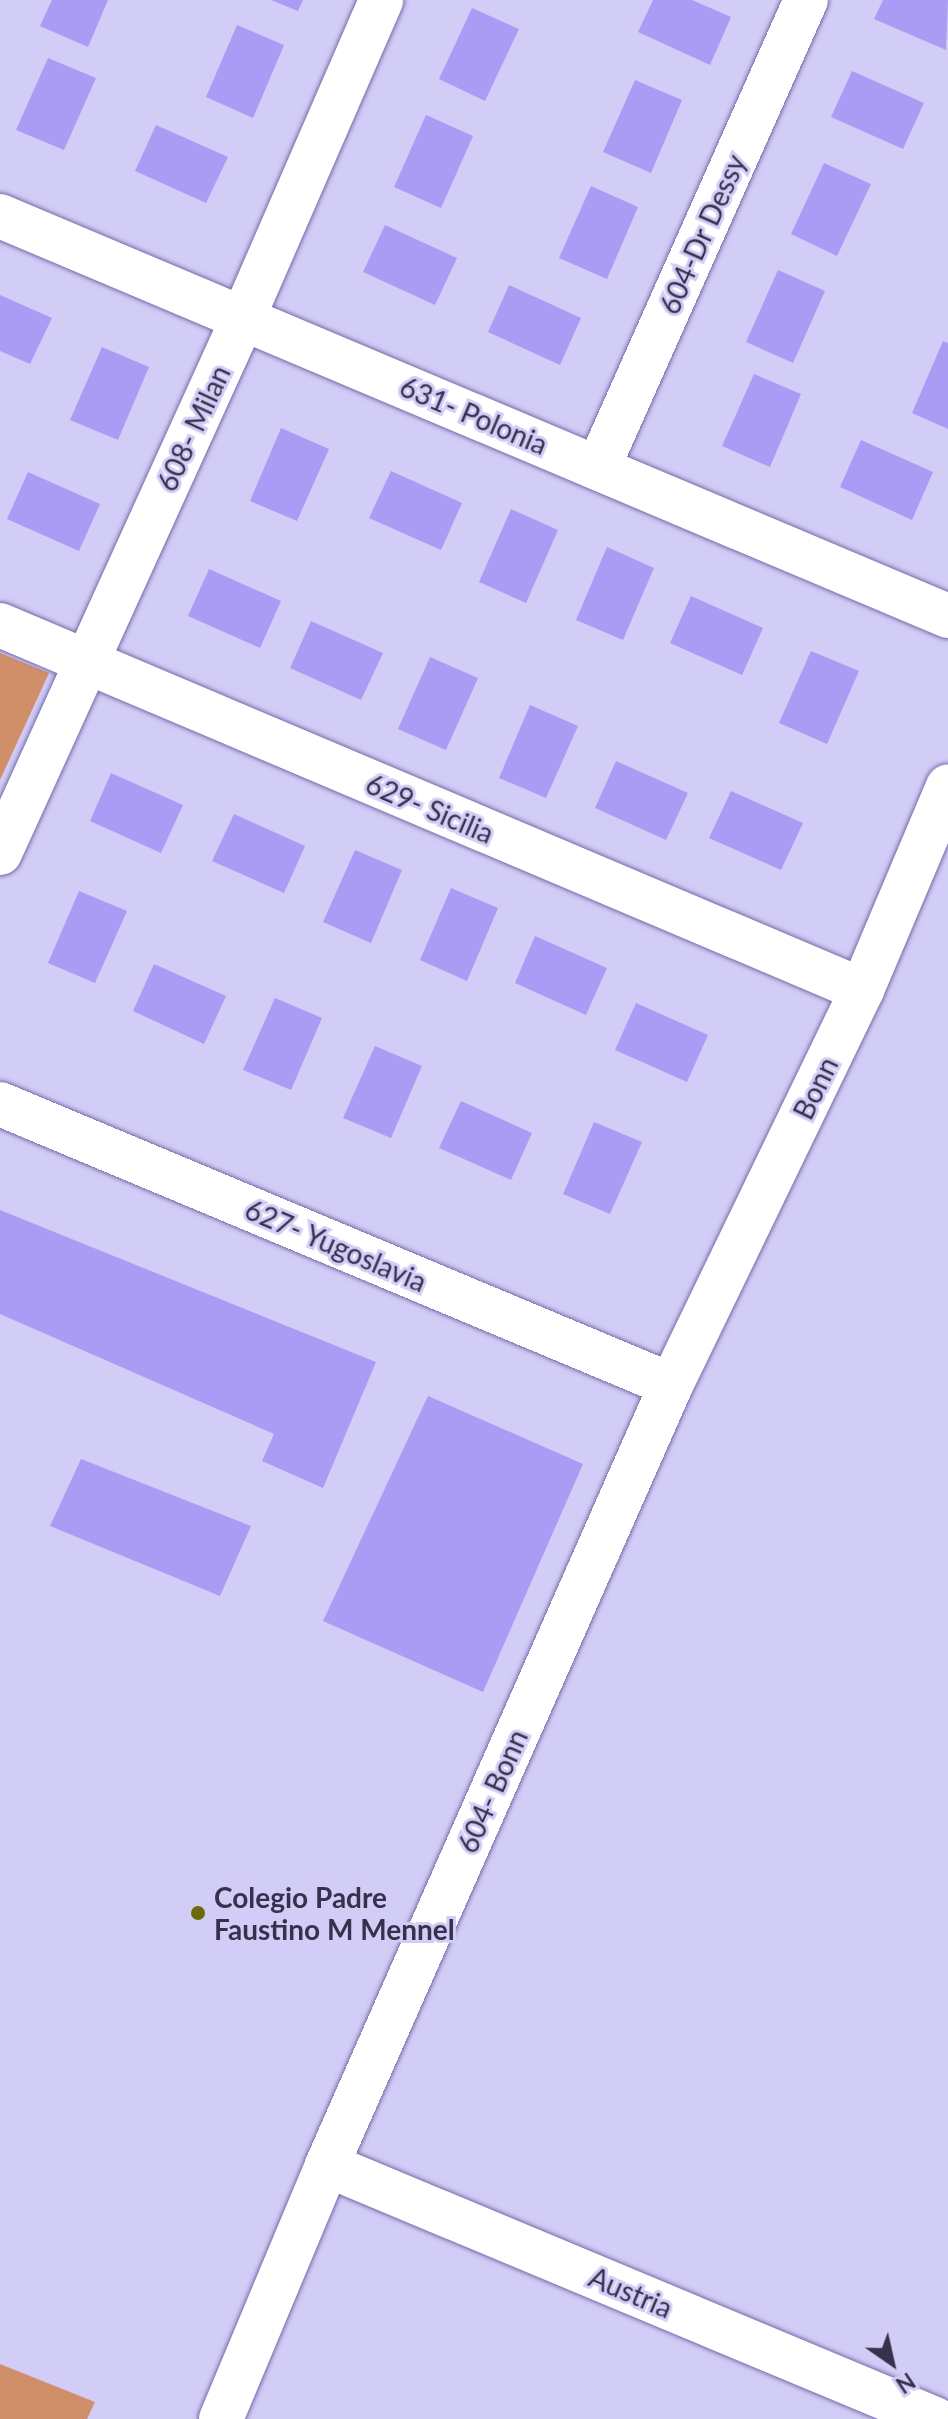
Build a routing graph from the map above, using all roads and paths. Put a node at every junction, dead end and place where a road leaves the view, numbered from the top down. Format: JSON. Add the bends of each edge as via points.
{"nodes":[{"id":1,"x":381,"y":0,"type":"edge"},
{"id":2,"x":806,"y":0,"type":"edge"},
{"id":3,"x":0,"y":216,"type":"edge"},
{"id":4,"x":243,"y":318,"type":"junction"},
{"id":5,"x":598,"y":468,"type":"junction"},
{"id":6,"x":948,"y":616,"type":"edge"},
{"id":7,"x":0,"y":625,"type":"edge"},
{"id":8,"x":85,"y":662,"type":"junction"},
{"id":9,"x":948,"y":786,"type":"edge"},
{"id":10,"x":0,"y":853,"type":"edge"},
{"id":11,"x":862,"y":990,"type":"junction"},
{"id":12,"x":0,"y":1104,"type":"edge"},
{"id":13,"x":671,"y":1385,"type":"junction"},
{"id":14,"x":327,"y":2165,"type":"junction"},
{"id":15,"x":221,"y":2419,"type":"edge"},
{"id":16,"x":935,"y":2419,"type":"edge"}],
"edges":[{"from":1,"to":4,"type":"street","name":"608- Milan"},
{"from":2,"to":5,"type":"street","name":"604-Dr Dessy"},
{"from":3,"to":4,"type":"street","name":"631- Polonia"},
{"from":4,"to":5,"type":"street","name":"631- Polonia"},
{"from":4,"to":8,"type":"street","name":"608- Milan"},
{"from":5,"to":6,"type":"street","name":"631- Polonia"},
{"from":7,"to":8,"type":"street","name":"629- Sicilia"},
{"from":8,"to":10,"type":"street","name":"608- Milan"},
{"from":8,"to":11,"type":"street","name":"629- Sicilia"},
{"from":9,"to":11,"type":"street","name":"Bonn"},
{"from":11,"to":13,"type":"street","name":"Bonn"},
{"from":12,"to":13,"type":"street","name":"627- Yugoslavia"},
{"from":13,"to":14,"type":"street","name":"604- Bonn"},
{"from":14,"to":15,"type":"street","name":"604- Bonn"},
{"from":14,"to":16,"type":"street","name":"Austria"}]}
